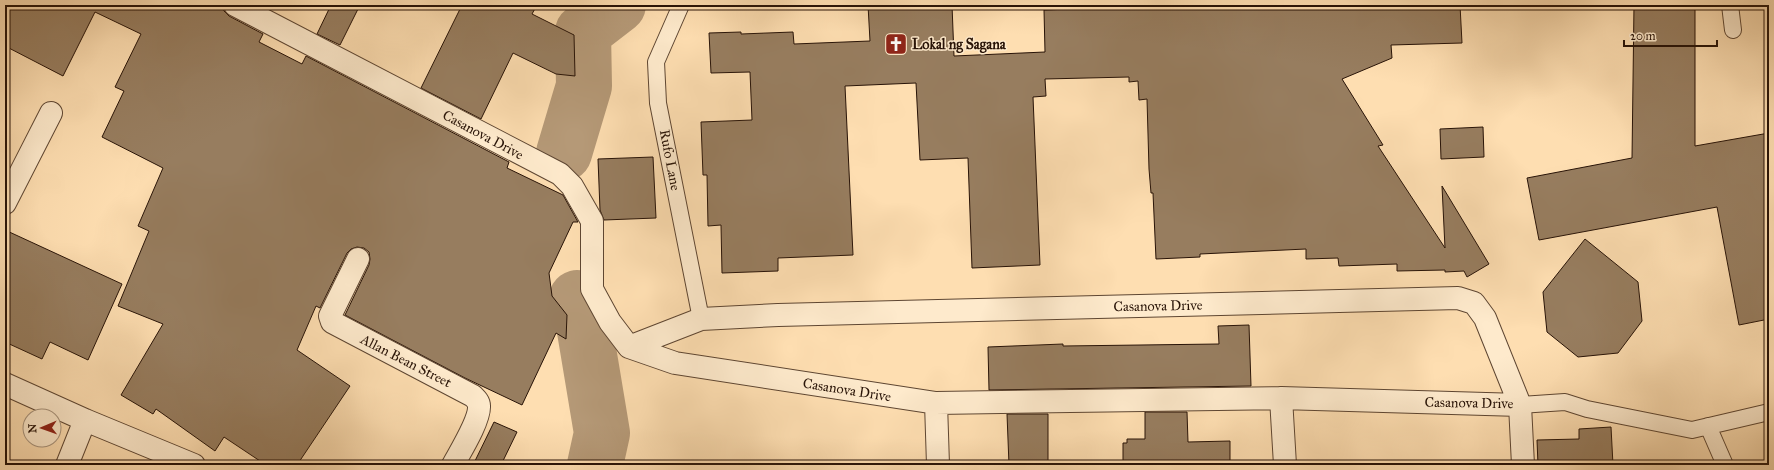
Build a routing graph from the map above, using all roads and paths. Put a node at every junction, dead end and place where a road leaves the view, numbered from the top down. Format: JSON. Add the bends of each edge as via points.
{"nodes":[{"id":1,"x":235,"y":5,"type":"edge"},
{"id":2,"x":681,"y":5,"type":"edge"},
{"id":3,"x":1730,"y":5,"type":"edge"},
{"id":4,"x":1733,"y":30,"type":"dead end"},
{"id":5,"x":51,"y":113,"type":"dead end"},
{"id":6,"x":5,"y":204,"type":"edge"},
{"id":7,"x":358,"y":259,"type":"dead end"},
{"id":8,"x":701,"y":319,"type":"junction"},
{"id":9,"x":629,"y":347,"type":"junction"},
{"id":10,"x":5,"y":384,"type":"edge"},
{"id":11,"x":1281,"y":398,"type":"junction"},
{"id":12,"x":936,"y":404,"type":"junction"},
{"id":13,"x":1520,"y":405,"type":"junction"},
{"id":14,"x":1769,"y":412,"type":"edge"},
{"id":15,"x":85,"y":420,"type":"junction"},
{"id":16,"x":1708,"y":426,"type":"junction"},
{"id":17,"x":67,"y":465,"type":"edge"},
{"id":18,"x":194,"y":465,"type":"edge"},
{"id":19,"x":453,"y":465,"type":"edge"},
{"id":20,"x":938,"y":465,"type":"edge"},
{"id":21,"x":1285,"y":465,"type":"edge"},
{"id":22,"x":1522,"y":465,"type":"edge"},
{"id":23,"x":1725,"y":465,"type":"edge"}],
"edges":[{"from":1,"to":9,"type":"street","name":"Casanova Drive","via":[[560,174],[572,186],[592,221],[592,289],[610,322]]},
{"from":2,"to":8,"type":"lane","name":"Rufo Lane","via":[[656,62],[658,103]]},
{"from":3,"to":4,"type":"lane"},
{"from":5,"to":6,"type":"street"},
{"from":7,"to":19,"type":"street","name":"Allan Bean Street","via":[[330,320],[478,401],[476,420]]},
{"from":8,"to":9,"type":"street","name":"Casanova Drive"},
{"from":8,"to":13,"type":"street","name":"Casanova Drive","via":[[1458,298],[1474,303],[1485,318]]},
{"from":9,"to":12,"type":"street","name":"Casanova Drive","via":[[675,363]]},
{"from":10,"to":15,"type":"street"},
{"from":11,"to":12,"type":"street","name":"Casanova Drive"},
{"from":11,"to":13,"type":"street","name":"Casanova Drive"},
{"from":11,"to":21,"type":"street"},
{"from":12,"to":20,"type":"street"},
{"from":13,"to":16,"type":"lane","via":[[1564,402],[1692,430]]},
{"from":13,"to":22,"type":"street"},
{"from":14,"to":16,"type":"lane"},
{"from":15,"to":17,"type":"street"},
{"from":15,"to":18,"type":"street"},
{"from":16,"to":23,"type":"lane"}]}
